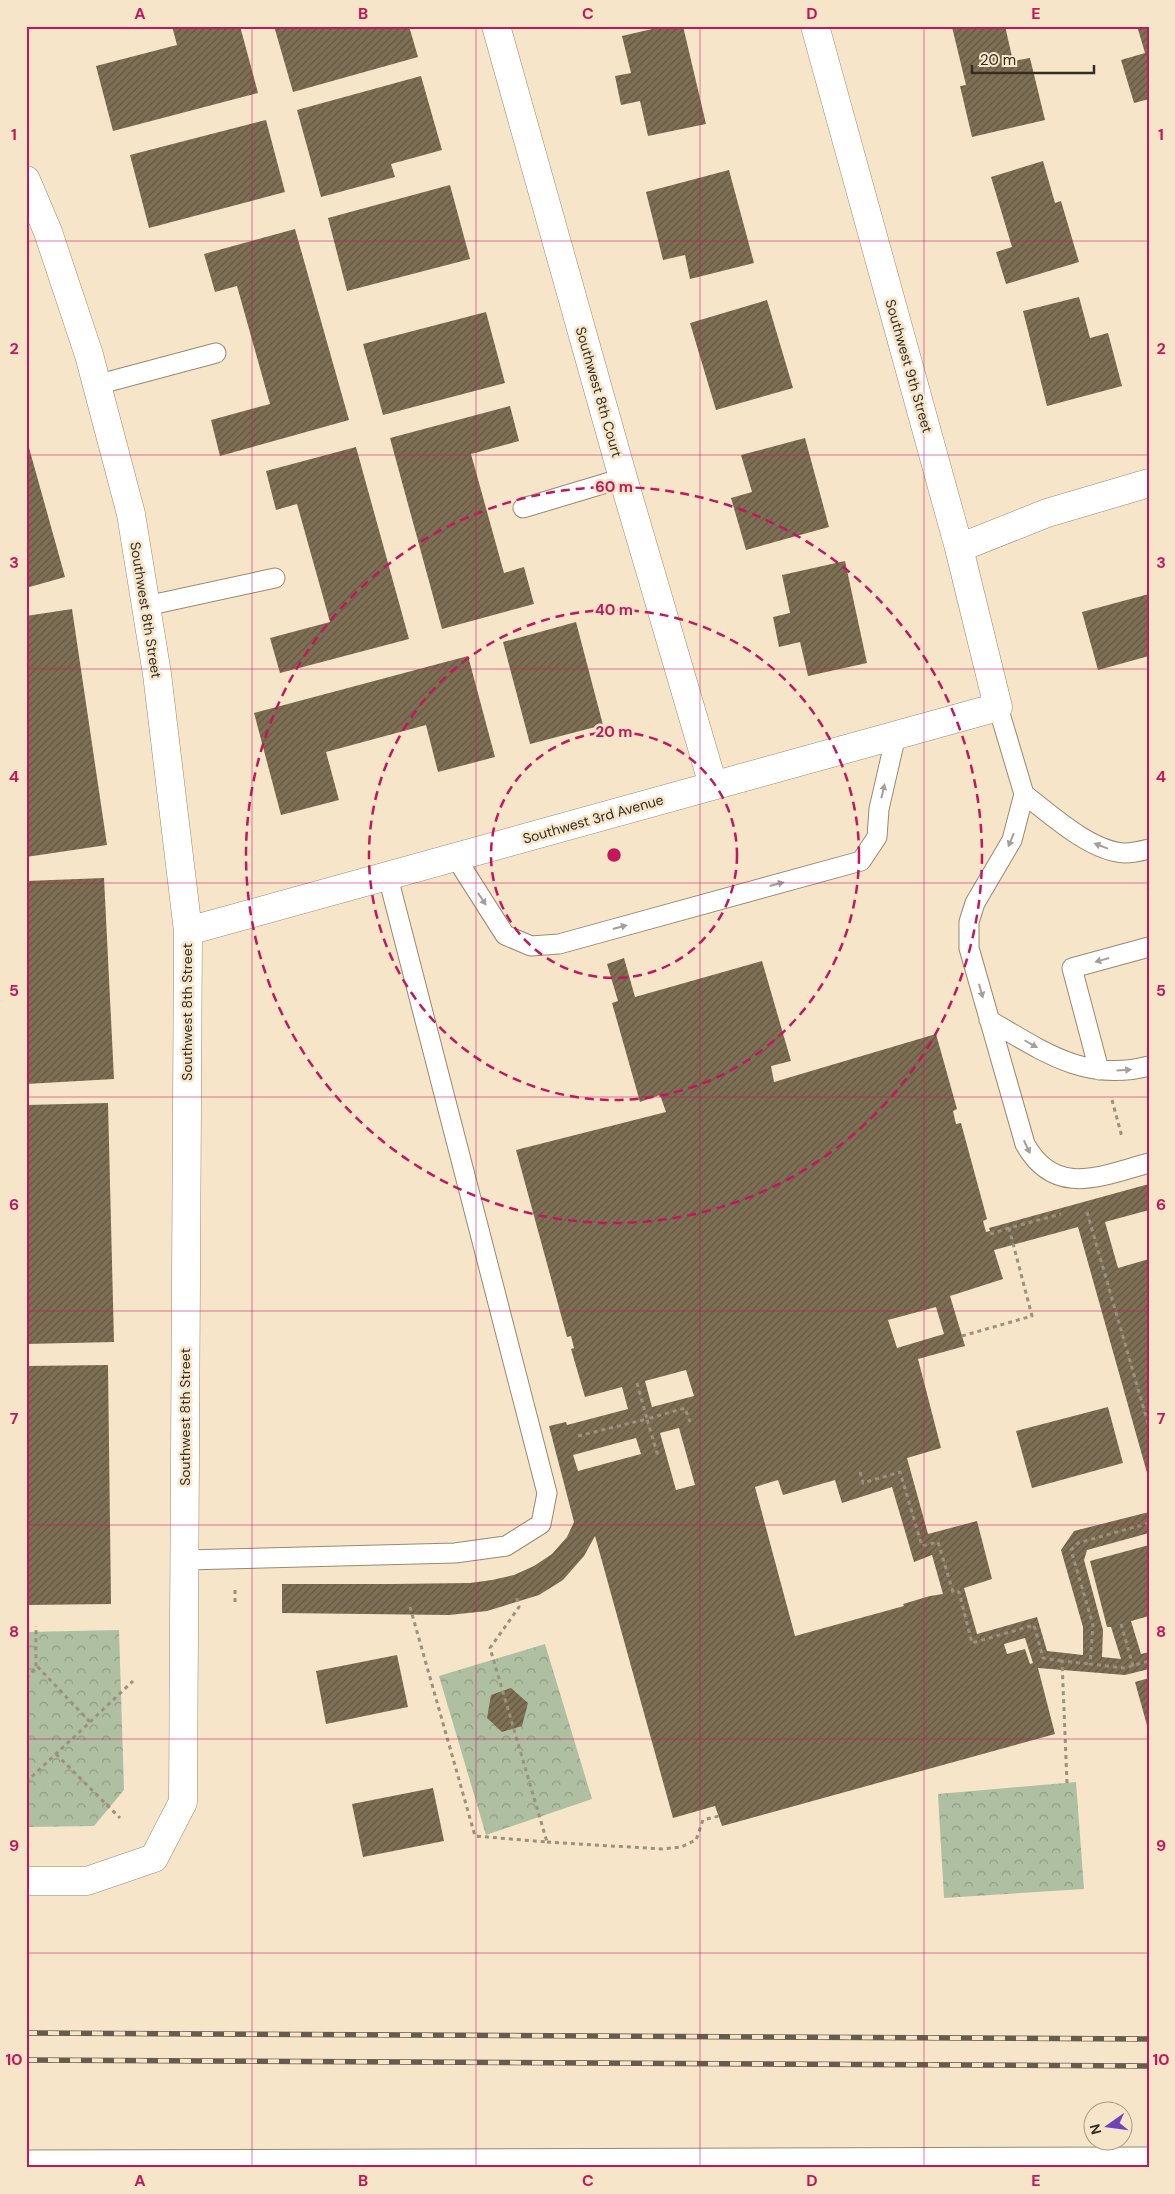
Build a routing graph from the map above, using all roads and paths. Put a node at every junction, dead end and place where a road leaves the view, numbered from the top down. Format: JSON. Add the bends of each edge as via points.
{"nodes":[{"id":1,"x":496,"y":26,"type":"edge"},
{"id":2,"x":814,"y":26,"type":"edge"},
{"id":3,"x":26,"y":180,"type":"edge"},
{"id":4,"x":216,"y":353,"type":"dead end"},
{"id":5,"x":96,"y":385,"type":"junction"},
{"id":6,"x":623,"y":478,"type":"junction"},
{"id":7,"x":1149,"y":483,"type":"edge"},
{"id":8,"x":523,"y":508,"type":"dead end"},
{"id":9,"x":959,"y":548,"type":"junction"},
{"id":10,"x":275,"y":578,"type":"dead end"},
{"id":11,"x":146,"y":606,"type":"junction"},
{"id":12,"x":998,"y":707,"type":"junction"},
{"id":13,"x":896,"y":735,"type":"junction"},
{"id":14,"x":713,"y":785,"type":"junction"},
{"id":15,"x":1024,"y":794,"type":"junction"},
{"id":16,"x":1149,"y":849,"type":"edge"},
{"id":17,"x":456,"y":858,"type":"junction"},
{"id":18,"x":388,"y":877,"type":"junction"},
{"id":19,"x":188,"y":932,"type":"junction"},
{"id":20,"x":1149,"y":946,"type":"edge"},
{"id":21,"x":989,"y":1020,"type":"junction"},
{"id":22,"x":1149,"y":1066,"type":"edge"},
{"id":23,"x":1102,"y":1071,"type":"junction"},
{"id":24,"x":1123,"y":1140,"type":"dead end"},
{"id":25,"x":1149,"y":1163,"type":"edge"},
{"id":26,"x":1087,"y":1212,"type":"dead end"},
{"id":27,"x":1061,"y":1214,"type":"dead end"},
{"id":28,"x":1009,"y":1228,"type":"junction"},
{"id":29,"x":990,"y":1234,"type":"dead end"},
{"id":30,"x":962,"y":1336,"type":"dead end"},
{"id":31,"x":637,"y":1383,"type":"dead end"},
{"id":32,"x":647,"y":1419,"type":"junction"},
{"id":33,"x":690,"y":1422,"type":"dead end"},
{"id":34,"x":1149,"y":1427,"type":"edge"},
{"id":35,"x":578,"y":1436,"type":"dead end"},
{"id":36,"x":658,"y":1456,"type":"dead end"},
{"id":37,"x":860,"y":1472,"type":"dead end"},
{"id":38,"x":1149,"y":1524,"type":"edge"},
{"id":39,"x":185,"y":1560,"type":"junction"},
{"id":40,"x":516,"y":1596,"type":"dead end"},
{"id":41,"x":410,"y":1607,"type":"dead end"},
{"id":42,"x":1121,"y":1624,"type":"dead end"},
{"id":43,"x":36,"y":1626,"type":"dead end"},
{"id":44,"x":1062,"y":1661,"type":"junction"},
{"id":45,"x":1149,"y":1661,"type":"edge"},
{"id":46,"x":1090,"y":1664,"type":"junction"},
{"id":47,"x":36,"y":1665,"type":"junction"},
{"id":48,"x":1133,"y":1666,"type":"junction"},
{"id":49,"x":26,"y":1678,"type":"edge"},
{"id":50,"x":133,"y":1681,"type":"dead end"},
{"id":51,"x":90,"y":1722,"type":"junction"},
{"id":52,"x":56,"y":1754,"type":"junction"},
{"id":53,"x":26,"y":1782,"type":"edge"},
{"id":54,"x":1067,"y":1783,"type":"dead end"},
{"id":55,"x":719,"y":1816,"type":"dead end"},
{"id":56,"x":120,"y":1818,"type":"dead end"},
{"id":57,"x":547,"y":1842,"type":"junction"},
{"id":58,"x":26,"y":1881,"type":"edge"},
{"id":59,"x":1149,"y":2157,"type":"edge"},
{"id":60,"x":26,"y":2160,"type":"edge"},
{"id":61,"x":519,"y":2163,"type":"edge"}],
"edges":[{"from":1,"to":6,"type":"street","name":"Southwest 8th Court"},
{"from":2,"to":9,"type":"street","name":"Southwest 9th Street"},
{"from":3,"to":5,"type":"street","name":"Southwest 8th Street","via":[[48,232]]},
{"from":4,"to":5,"type":"lane"},
{"from":5,"to":11,"type":"street","name":"Southwest 8th Street","via":[[131,514]]},
{"from":6,"to":8,"type":"lane"},
{"from":6,"to":14,"type":"street","name":"Southwest 8th Court"},
{"from":7,"to":9,"type":"street","via":[[1047,513]]},
{"from":9,"to":12,"type":"street","name":"Southwest 9th Street"},
{"from":10,"to":11,"type":"lane"},
{"from":11,"to":19,"type":"street","name":"Southwest 8th Street"},
{"from":12,"to":13,"type":"street","name":"Southwest 3rd Avenue"},
{"from":12,"to":15,"type":"lane"},
{"from":13,"to":14,"type":"street","name":"Southwest 3rd Avenue"},
{"from":17,"to":13,"type":"lane","one_way":true,"via":[[505,935],[531,946],[559,944],[861,862],[877,837],[879,809]]},
{"from":14,"to":17,"type":"street","name":"Southwest 3rd Avenue"},
{"from":16,"to":15,"type":"lane","one_way":true,"via":[[1124,853],[1099,846]]},
{"from":15,"to":21,"type":"lane","one_way":true,"via":[[1012,840],[975,903],[969,922],[969,948]]},
{"from":17,"to":18,"type":"street","name":"Southwest 3rd Avenue"},
{"from":18,"to":19,"type":"street","name":"Southwest 3rd Avenue"},
{"from":18,"to":39,"type":"lane","via":[[548,1493],[541,1524],[506,1546],[455,1553]]},
{"from":19,"to":39,"type":"street","name":"Southwest 8th Street"},
{"from":20,"to":23,"type":"lane","one_way":true,"via":[[1072,968]]},
{"from":21,"to":23,"type":"lane","one_way":true,"via":[[1040,1050],[1084,1068]]},
{"from":21,"to":25,"type":"lane","one_way":true,"via":[[1025,1144],[1032,1158],[1047,1172],[1078,1180]]},
{"from":23,"to":22,"type":"lane","one_way":true},
{"from":23,"to":24,"type":"path"},
{"from":26,"to":34,"type":"path"},
{"from":27,"to":28,"type":"path"},
{"from":28,"to":29,"type":"path"},
{"from":28,"to":30,"type":"path","via":[[1032,1316]]},
{"from":31,"to":32,"type":"path"},
{"from":32,"to":33,"type":"path","via":[[685,1408]]},
{"from":32,"to":35,"type":"path"},
{"from":32,"to":36,"type":"path"},
{"from":37,"to":44,"type":"path","via":[[863,1483],[900,1472],[922,1546],[938,1542],[954,1592],[959,1592],[972,1643],[1034,1625],[1043,1658]]},
{"from":38,"to":46,"type":"path","via":[[1078,1543],[1071,1550],[1093,1625]]},
{"from":39,"to":58,"type":"street","name":"Southwest 8th Street","via":[[183,1802],[154,1858],[87,1881]]},
{"from":40,"to":57,"type":"path","via":[[519,1607],[490,1648]]},
{"from":41,"to":57,"type":"path","via":[[475,1836]]},
{"from":42,"to":48,"type":"path"},
{"from":43,"to":47,"type":"path"},
{"from":44,"to":46,"type":"path"},
{"from":44,"to":54,"type":"path"},
{"from":45,"to":48,"type":"path"},
{"from":46,"to":48,"type":"path"},
{"from":47,"to":49,"type":"path"},
{"from":47,"to":51,"type":"path"},
{"from":50,"to":51,"type":"path"},
{"from":51,"to":52,"type":"path"},
{"from":52,"to":53,"type":"path"},
{"from":52,"to":56,"type":"path"},
{"from":55,"to":57,"type":"path","via":[[703,1820],[696,1840],[681,1847],[662,1849]]},
{"from":59,"to":61,"type":"lane"},
{"from":60,"to":61,"type":"lane"}]}
